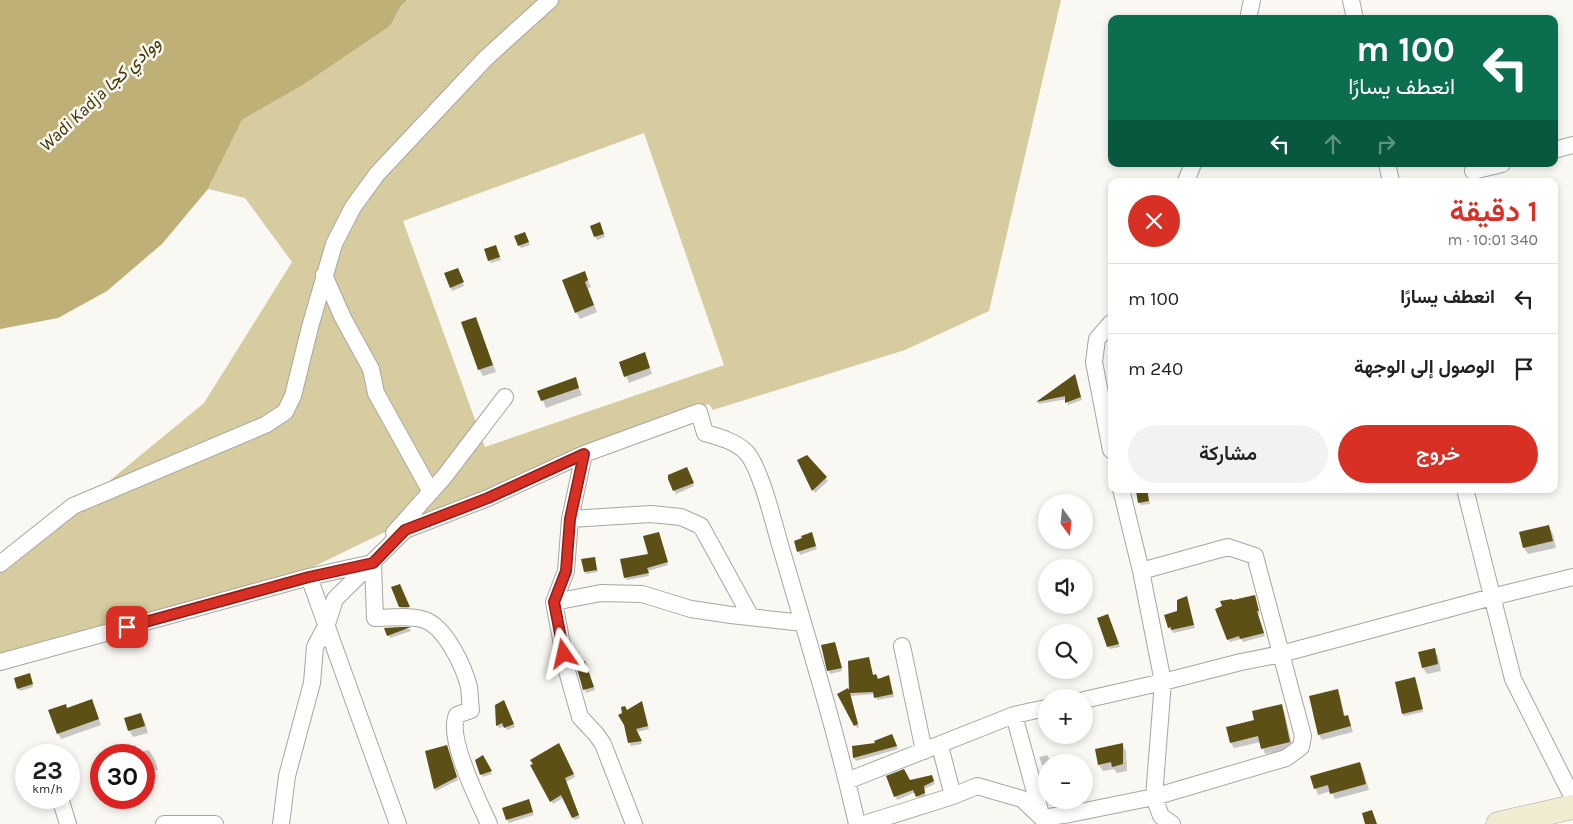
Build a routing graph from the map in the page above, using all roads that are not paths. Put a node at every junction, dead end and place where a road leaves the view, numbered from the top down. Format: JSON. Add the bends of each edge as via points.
{"nodes":[{"id":1,"x":550,"y":0,"type":"edge"},
{"id":2,"x":1252,"y":0,"type":"edge"},
{"id":3,"x":1351,"y":0,"type":"edge"},
{"id":4,"x":1249,"y":15,"type":"edge"},
{"id":5,"x":1354,"y":15,"type":"edge"},
{"id":6,"x":1573,"y":145,"type":"edge"},
{"id":7,"x":1558,"y":149,"type":"edge"},
{"id":8,"x":1491,"y":167,"type":"edge"},
{"id":9,"x":1473,"y":172,"type":"dead end"},
{"id":10,"x":324,"y":274,"type":"junction"},
{"id":11,"x":1108,"y":326,"type":"edge"},
{"id":12,"x":505,"y":397,"type":"dead end"},
{"id":13,"x":1108,"y":437,"type":"edge"},
{"id":14,"x":584,"y":454,"type":"junction"},
{"id":15,"x":431,"y":492,"type":"junction"},
{"id":16,"x":1122,"y":493,"type":"edge"},
{"id":17,"x":1466,"y":493,"type":"edge"},
{"id":18,"x":570,"y":519,"type":"junction"},
{"id":19,"x":373,"y":563,"type":"junction"},
{"id":20,"x":0,"y":564,"type":"edge"},
{"id":21,"x":1141,"y":571,"type":"junction"},
{"id":22,"x":309,"y":577,"type":"junction"},
{"id":23,"x":1573,"y":577,"type":"edge"},
{"id":24,"x":1492,"y":596,"type":"junction"},
{"id":25,"x":554,"y":602,"type":"junction"},
{"id":26,"x":751,"y":617,"type":"junction"},
{"id":27,"x":802,"y":623,"type":"junction"},
{"id":28,"x":327,"y":624,"type":"junction"},
{"id":29,"x":902,"y":646,"type":"dead end"},
{"id":30,"x":1281,"y":654,"type":"junction"},
{"id":31,"x":0,"y":662,"type":"edge"},
{"id":32,"x":1163,"y":682,"type":"junction"},
{"id":33,"x":1093,"y":698,"type":"edge"},
{"id":34,"x":1038,"y":710,"type":"edge"},
{"id":35,"x":1014,"y":715,"type":"junction"},
{"id":36,"x":932,"y":749,"type":"junction"},
{"id":37,"x":847,"y":781,"type":"junction"},
{"id":38,"x":953,"y":796,"type":"junction"},
{"id":39,"x":1154,"y":797,"type":"junction"},
{"id":40,"x":1573,"y":798,"type":"edge"},
{"id":41,"x":1573,"y":807,"type":"edge"},
{"id":42,"x":63,"y":809,"type":"edge"},
{"id":43,"x":1042,"y":818,"type":"junction"},
{"id":44,"x":1164,"y":821,"type":"edge"},
{"id":45,"x":68,"y":824,"type":"edge"},
{"id":46,"x":164,"y":824,"type":"edge"},
{"id":47,"x":215,"y":824,"type":"edge"},
{"id":48,"x":281,"y":824,"type":"edge"},
{"id":49,"x":398,"y":824,"type":"edge"},
{"id":50,"x":489,"y":824,"type":"edge"},
{"id":51,"x":634,"y":824,"type":"edge"},
{"id":52,"x":857,"y":824,"type":"edge"},
{"id":53,"x":864,"y":824,"type":"edge"},
{"id":54,"x":1498,"y":824,"type":"edge"}],
"edges":[{"from":1,"to":10,"type":"street","via":[[486,58],[377,174],[353,207],[334,244]]},
{"from":2,"to":4,"type":"street"},
{"from":3,"to":5,"type":"street"},
{"from":6,"to":7,"type":"street"},
{"from":8,"to":9,"type":"street"},
{"from":10,"to":15,"type":"street","via":[[370,369],[376,393]]},
{"from":10,"to":20,"type":"street","via":[[293,396],[285,412],[264,425],[72,506]]},
{"from":11,"to":13,"type":"street","via":[[1097,339],[1094,362]]},
{"from":12,"to":15,"type":"street"},
{"from":14,"to":18,"type":"street"},
{"from":14,"to":19,"type":"street","via":[[488,498],[405,530]]},
{"from":14,"to":27,"type":"street","via":[[699,412],[705,433],[732,441],[746,452],[754,464]]},
{"from":15,"to":19,"type":"street","via":[[402,523]]},
{"from":16,"to":21,"type":"street"},
{"from":17,"to":24,"type":"street"},
{"from":18,"to":25,"type":"street","via":[[566,571]]},
{"from":18,"to":26,"type":"street","via":[[651,514],[682,517],[701,526]]},
{"from":19,"to":22,"type":"street"},
{"from":19,"to":28,"type":"street","via":[[335,599]]},
{"from":19,"to":50,"type":"street","via":[[375,618],[426,620],[449,642],[464,673],[471,710],[457,715],[455,731],[468,780]]},
{"from":21,"to":30,"type":"street","via":[[1228,547],[1255,556]]},
{"from":21,"to":32,"type":"street"},
{"from":22,"to":28,"type":"street"},
{"from":22,"to":31,"type":"street"},
{"from":23,"to":24,"type":"street"},
{"from":24,"to":30,"type":"street"},
{"from":24,"to":40,"type":"street","via":[[1513,679]]},
{"from":25,"to":26,"type":"street","via":[[601,593],[642,594],[691,609]]},
{"from":25,"to":51,"type":"street","via":[[567,671],[580,717],[603,744]]},
{"from":26,"to":27,"type":"street"},
{"from":27,"to":37,"type":"street"},
{"from":28,"to":48,"type":"street","via":[[315,647],[312,683],[287,776]]},
{"from":28,"to":49,"type":"street"},
{"from":29,"to":36,"type":"street"},
{"from":30,"to":32,"type":"street"},
{"from":30,"to":39,"type":"street","via":[[1303,736],[1301,747],[1286,758]]},
{"from":32,"to":33,"type":"street"},
{"from":32,"to":39,"type":"street"},
{"from":34,"to":35,"type":"street"},
{"from":35,"to":36,"type":"street"},
{"from":35,"to":43,"type":"street"},
{"from":36,"to":37,"type":"street"},
{"from":36,"to":38,"type":"street"},
{"from":37,"to":52,"type":"street"},
{"from":38,"to":43,"type":"street","via":[[977,786],[1022,799]]},
{"from":38,"to":53,"type":"street"},
{"from":39,"to":43,"type":"street"},
{"from":39,"to":44,"type":"street"},
{"from":41,"to":54,"type":"main road"},
{"from":42,"to":45,"type":"street"},
{"from":46,"to":47,"type":"street"}]}
